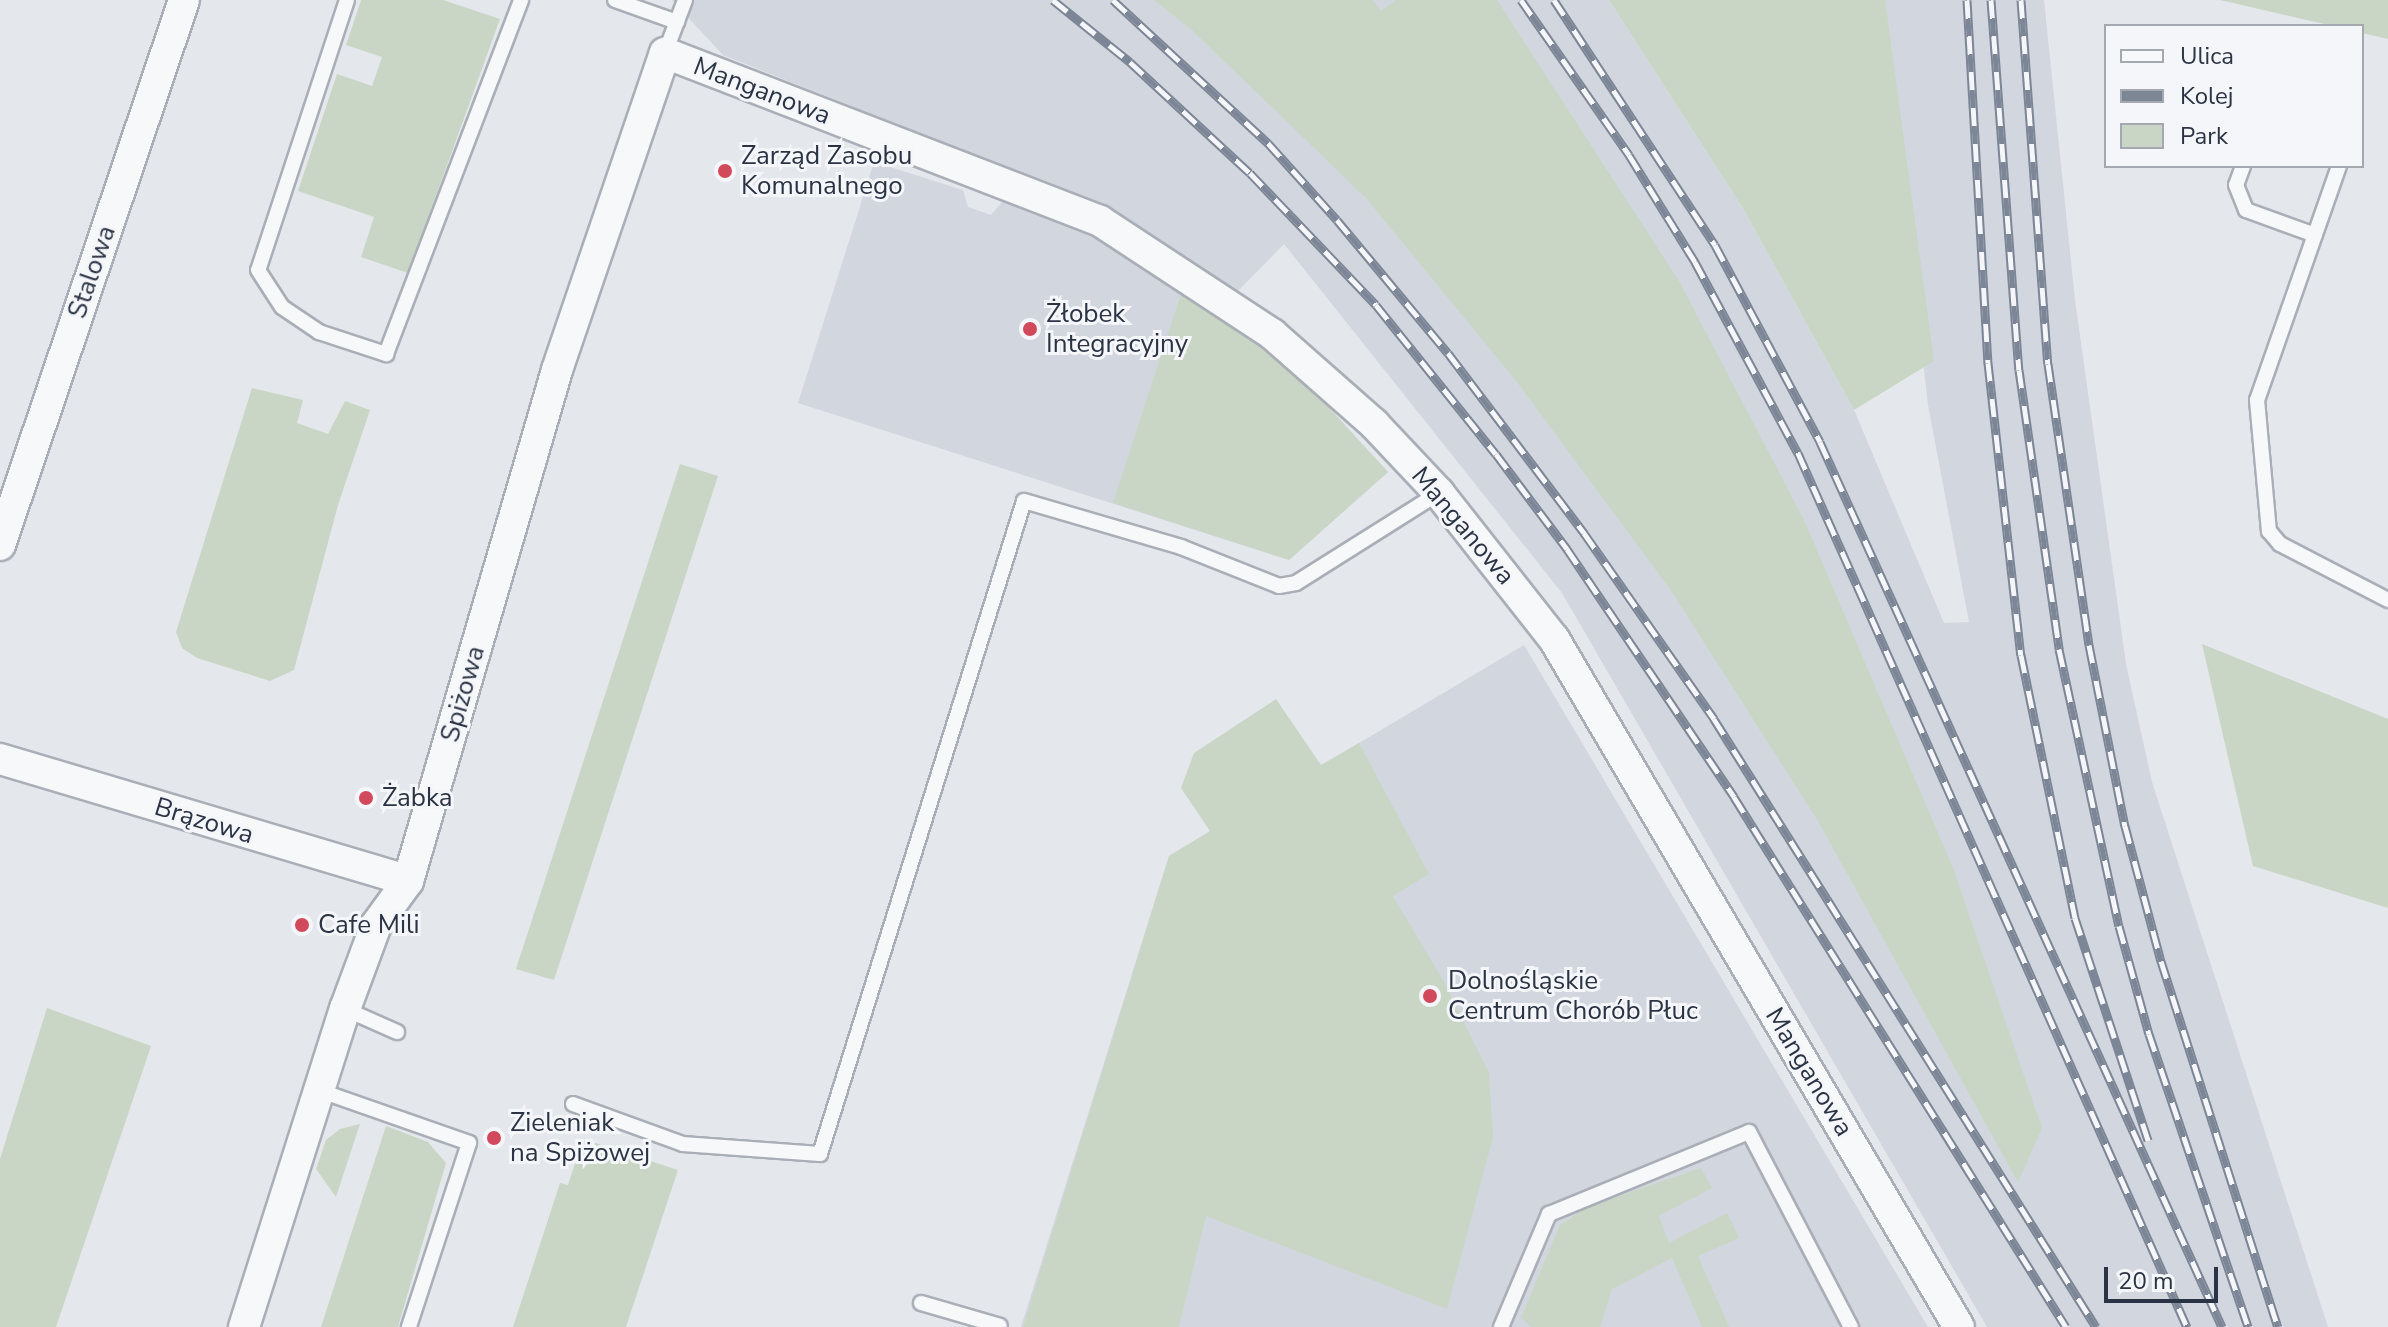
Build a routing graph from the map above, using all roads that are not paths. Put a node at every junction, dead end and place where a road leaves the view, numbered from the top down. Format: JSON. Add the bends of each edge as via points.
{"nodes":[{"id":1,"x":184,"y":0,"type":"edge"},
{"id":2,"x":347,"y":0,"type":"edge"},
{"id":3,"x":521,"y":0,"type":"edge"},
{"id":4,"x":615,"y":0,"type":"edge"},
{"id":5,"x":685,"y":0,"type":"edge"},
{"id":6,"x":677,"y":22,"type":"junction"},
{"id":7,"x":665,"y":53,"type":"junction"},
{"id":8,"x":2242,"y":168,"type":"edge"},
{"id":9,"x":2338,"y":168,"type":"edge"},
{"id":10,"x":2315,"y":235,"type":"junction"},
{"id":11,"x":1439,"y":493,"type":"junction"},
{"id":12,"x":0,"y":545,"type":"edge"},
{"id":13,"x":2388,"y":600,"type":"edge"},
{"id":14,"x":0,"y":759,"type":"edge"},
{"id":15,"x":408,"y":881,"type":"junction"},
{"id":16,"x":345,"y":1009,"type":"junction"},
{"id":17,"x":397,"y":1032,"type":"dead end"},
{"id":18,"x":318,"y":1090,"type":"junction"},
{"id":19,"x":573,"y":1104,"type":"dead end"},
{"id":20,"x":921,"y":1303,"type":"dead end"},
{"id":21,"x":1000,"y":1326,"type":"edge"},
{"id":22,"x":244,"y":1327,"type":"edge"},
{"id":23,"x":409,"y":1327,"type":"edge"},
{"id":24,"x":1501,"y":1327,"type":"edge"},
{"id":25,"x":1851,"y":1327,"type":"edge"},
{"id":26,"x":1959,"y":1327,"type":"edge"}],
"edges":[{"from":1,"to":12,"type":"street","name":"Stalowa"},
{"from":2,"to":3,"type":"lane","via":[[258,270],[282,307],[319,332],[386,354]]},
{"from":4,"to":6,"type":"lane"},
{"from":5,"to":6,"type":"lane"},
{"from":6,"to":7,"type":"lane"},
{"from":7,"to":11,"type":"street","name":"Manganowa","via":[[1100,221],[1272,334],[1374,424]]},
{"from":7,"to":15,"type":"street","name":"Spiżowa","via":[[557,370]]},
{"from":8,"to":10,"type":"lane","via":[[2236,185],[2246,210]]},
{"from":9,"to":10,"type":"lane"},
{"from":10,"to":13,"type":"lane","via":[[2257,400],[2269,531],[2280,544]]},
{"from":11,"to":19,"type":"lane","via":[[1296,583],[1279,586],[1181,547],[1024,501],[820,1154],[683,1144]]},
{"from":11,"to":26,"type":"street","name":"Manganowa","via":[[1554,639]]},
{"from":14,"to":15,"type":"street","name":"Brązowa"},
{"from":15,"to":16,"type":"street","name":"Spiżowa","via":[[376,925]]},
{"from":16,"to":17,"type":"lane"},
{"from":16,"to":18,"type":"street","name":"Spiżowa"},
{"from":18,"to":22,"type":"street","name":"Spiżowa"},
{"from":18,"to":23,"type":"lane","via":[[469,1143]]},
{"from":20,"to":21,"type":"lane"},
{"from":24,"to":25,"type":"lane","via":[[1549,1214],[1749,1132]]}]}
